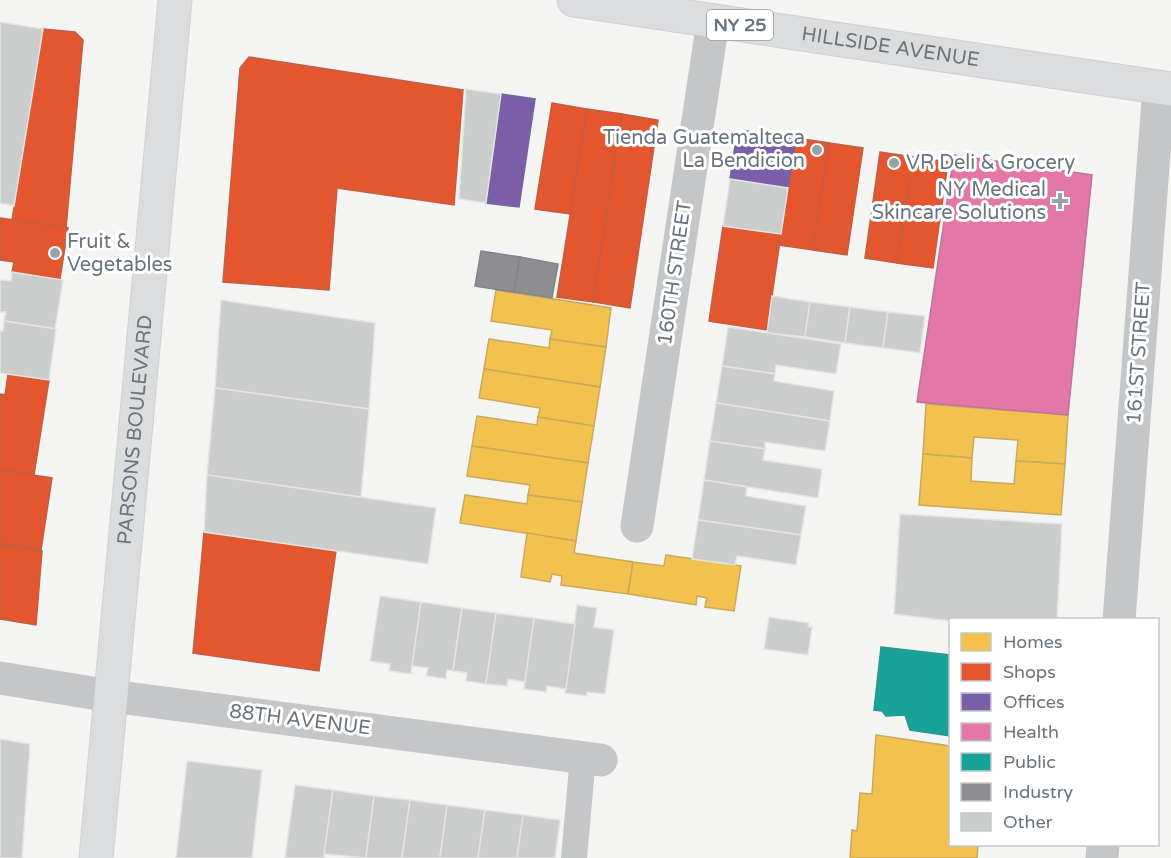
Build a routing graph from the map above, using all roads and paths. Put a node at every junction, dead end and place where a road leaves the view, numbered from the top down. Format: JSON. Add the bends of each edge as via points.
{"nodes":[{"id":1,"x":175,"y":0,"type":"edge"},
{"id":2,"x":574,"y":0,"type":"edge"},
{"id":3,"x":713,"y":21,"type":"junction"},
{"id":4,"x":1165,"y":88,"type":"edge"},
{"id":5,"x":637,"y":526,"type":"dead end"},
{"id":6,"x":1119,"y":618,"type":"edge"},
{"id":7,"x":0,"y":678,"type":"edge"},
{"id":8,"x":111,"y":696,"type":"junction"},
{"id":9,"x":592,"y":758,"type":"joint"},
{"id":10,"x":96,"y":858,"type":"edge"},
{"id":11,"x":574,"y":858,"type":"edge"}],
"edges":[{"from":1,"to":8,"type":"street","name":"PARSONS BOULEVARD"},
{"from":2,"to":3,"type":"street","name":"HILLSIDE AVENUE","number":"NY 25"},
{"from":3,"to":4,"type":"street","name":"HILLSIDE AVENUE","number":"NY 25"},
{"from":3,"to":5,"type":"street","name":"160TH STREET"},
{"from":4,"to":6,"type":"street","name":"161ST STREET"},
{"from":7,"to":8,"type":"street","name":"88TH AVENUE"},
{"from":8,"to":9,"type":"street","name":"88TH AVENUE"},
{"from":8,"to":10,"type":"street","name":"PARSONS BOULEVARD"},
{"from":9,"to":11,"type":"lane"}]}
